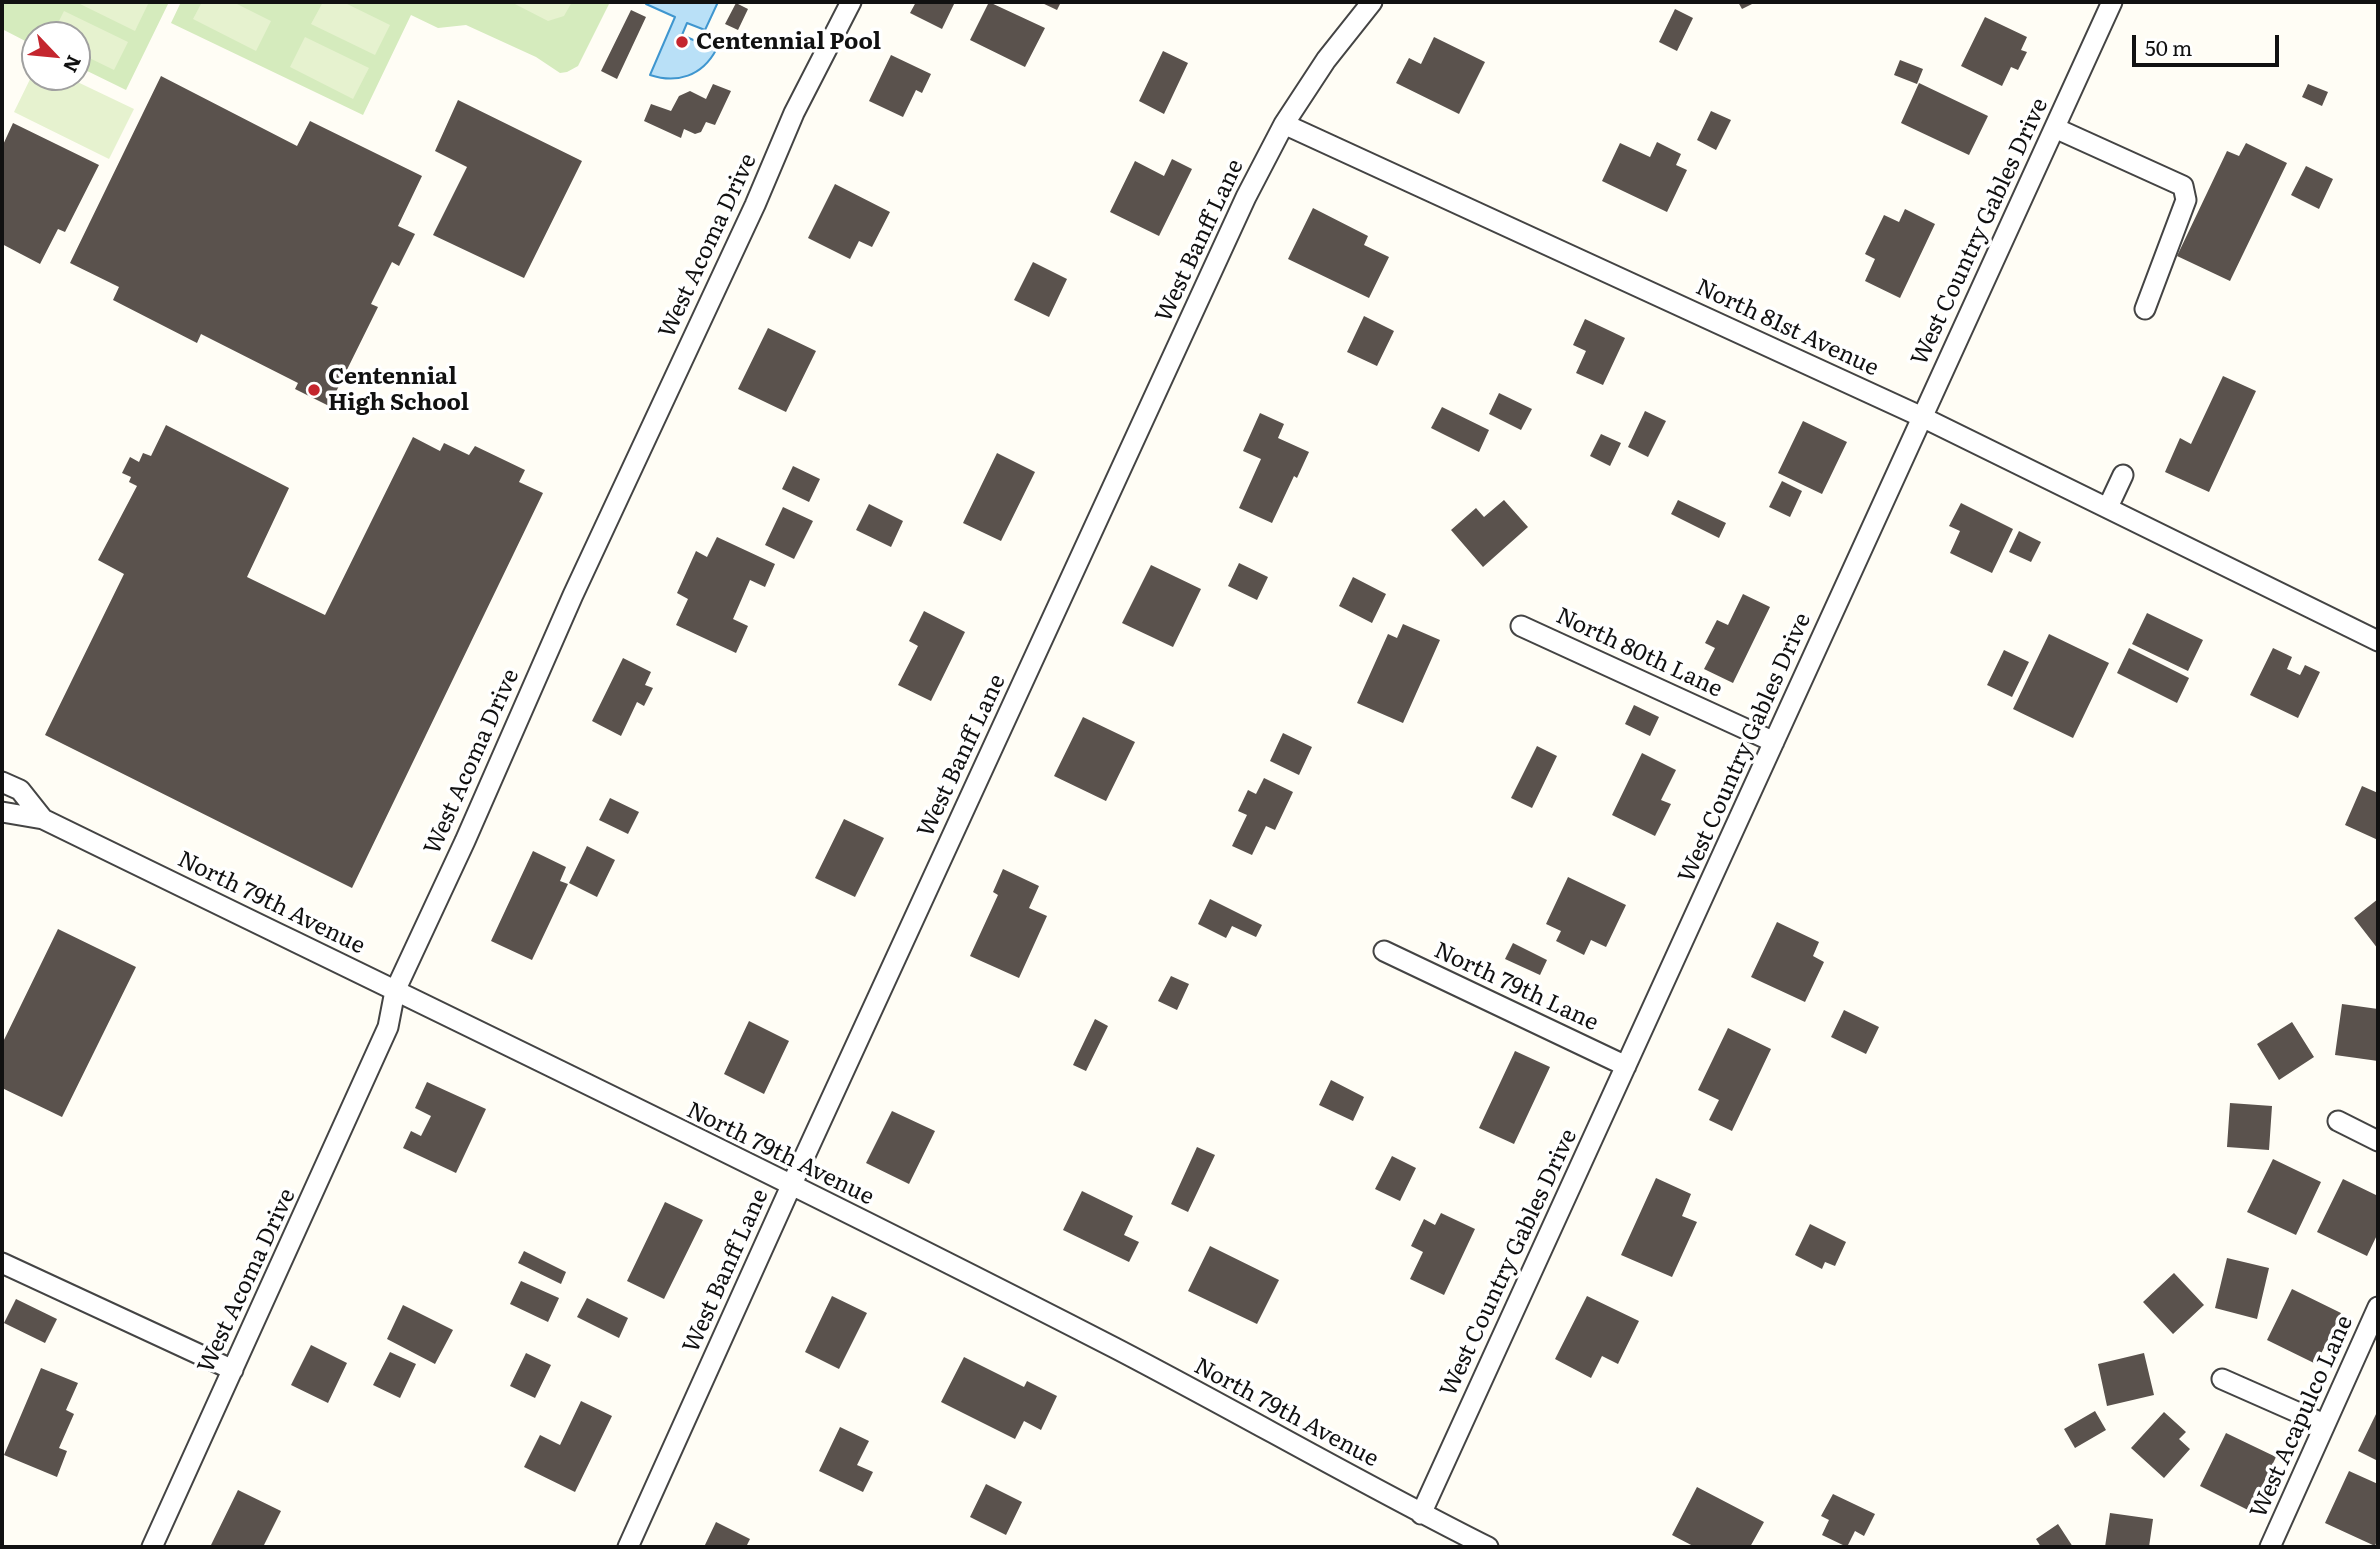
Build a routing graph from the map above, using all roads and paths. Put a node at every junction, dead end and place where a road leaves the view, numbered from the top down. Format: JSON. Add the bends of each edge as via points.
{"nodes":[{"id":1,"x":851,"y":2,"type":"edge"},
{"id":2,"x":1371,"y":2,"type":"edge"},
{"id":3,"x":2112,"y":2,"type":"edge"},
{"id":4,"x":1284,"y":124,"type":"junction"},
{"id":5,"x":2055,"y":128,"type":"junction"},
{"id":6,"x":2145,"y":309,"type":"dead end"},
{"id":7,"x":1923,"y":417,"type":"junction"},
{"id":8,"x":2123,"y":475,"type":"dead end"},
{"id":9,"x":2108,"y":507,"type":"junction"},
{"id":10,"x":1521,"y":626,"type":"dead end"},
{"id":11,"x":2378,"y":641,"type":"edge"},
{"id":12,"x":1774,"y":742,"type":"junction"},
{"id":13,"x":2,"y":782,"type":"edge"},
{"id":14,"x":2,"y":812,"type":"edge"},
{"id":15,"x":43,"y":819,"type":"junction"},
{"id":16,"x":1384,"y":951,"type":"dead end"},
{"id":17,"x":395,"y":991,"type":"junction"},
{"id":18,"x":1626,"y":1066,"type":"junction"},
{"id":19,"x":2338,"y":1121,"type":"dead end"},
{"id":20,"x":2378,"y":1140,"type":"edge"},
{"id":21,"x":791,"y":1186,"type":"junction"},
{"id":22,"x":2,"y":1263,"type":"edge"},
{"id":23,"x":2378,"y":1307,"type":"edge"},
{"id":24,"x":233,"y":1370,"type":"junction"},
{"id":25,"x":2222,"y":1379,"type":"dead end"},
{"id":26,"x":2324,"y":1424,"type":"junction"},
{"id":27,"x":1421,"y":1514,"type":"junction"},
{"id":28,"x":152,"y":1547,"type":"edge"},
{"id":29,"x":628,"y":1547,"type":"edge"},
{"id":30,"x":1488,"y":1547,"type":"edge"},
{"id":31,"x":2270,"y":1547,"type":"edge"}],
"edges":[{"from":1,"to":17,"type":"street","name":"West Acoma Drive","via":[[794,113]]},
{"from":2,"to":4,"type":"street","name":"West Banff Lane","via":[[1325,60]]},
{"from":3,"to":5,"type":"street","name":"West Country Gables Drive"},
{"from":4,"to":7,"type":"street","name":"North 81st Avenue"},
{"from":4,"to":21,"type":"street","name":"West Banff Lane","via":[[1246,197]]},
{"from":5,"to":6,"type":"street","via":[[2183,186],[2186,200]]},
{"from":5,"to":7,"type":"street","name":"West Country Gables Drive"},
{"from":7,"to":9,"type":"street","name":"North 81st Avenue"},
{"from":7,"to":12,"type":"street","name":"West Country Gables Drive"},
{"from":8,"to":9,"type":"street"},
{"from":9,"to":11,"type":"street","name":"North 81st Avenue"},
{"from":10,"to":12,"type":"street","name":"North 80th Lane"},
{"from":12,"to":18,"type":"street","name":"West Country Gables Drive"},
{"from":13,"to":15,"type":"street","name":"North 79th Avenue","via":[[19,790]]},
{"from":14,"to":15,"type":"street","name":"North 79th Avenue"},
{"from":15,"to":17,"type":"street","name":"North 79th Avenue"},
{"from":16,"to":18,"type":"street","name":"North 79th Lane"},
{"from":17,"to":21,"type":"street","name":"North 79th Avenue"},
{"from":17,"to":24,"type":"street","name":"West Acoma Drive","via":[[388,1027]]},
{"from":18,"to":27,"type":"street","name":"West Country Gables Drive"},
{"from":19,"to":20,"type":"street"},
{"from":21,"to":27,"type":"street","name":"North 79th Avenue","via":[[1117,1349]]},
{"from":21,"to":29,"type":"street","name":"West Banff Lane"},
{"from":22,"to":24,"type":"street"},
{"from":23,"to":26,"type":"street","name":"West Acapulco Lane"},
{"from":24,"to":28,"type":"street","name":"West Acoma Drive"},
{"from":25,"to":26,"type":"street"},
{"from":26,"to":31,"type":"street","name":"West Acapulco Lane"},
{"from":27,"to":30,"type":"street","name":"North 79th Avenue"}]}
